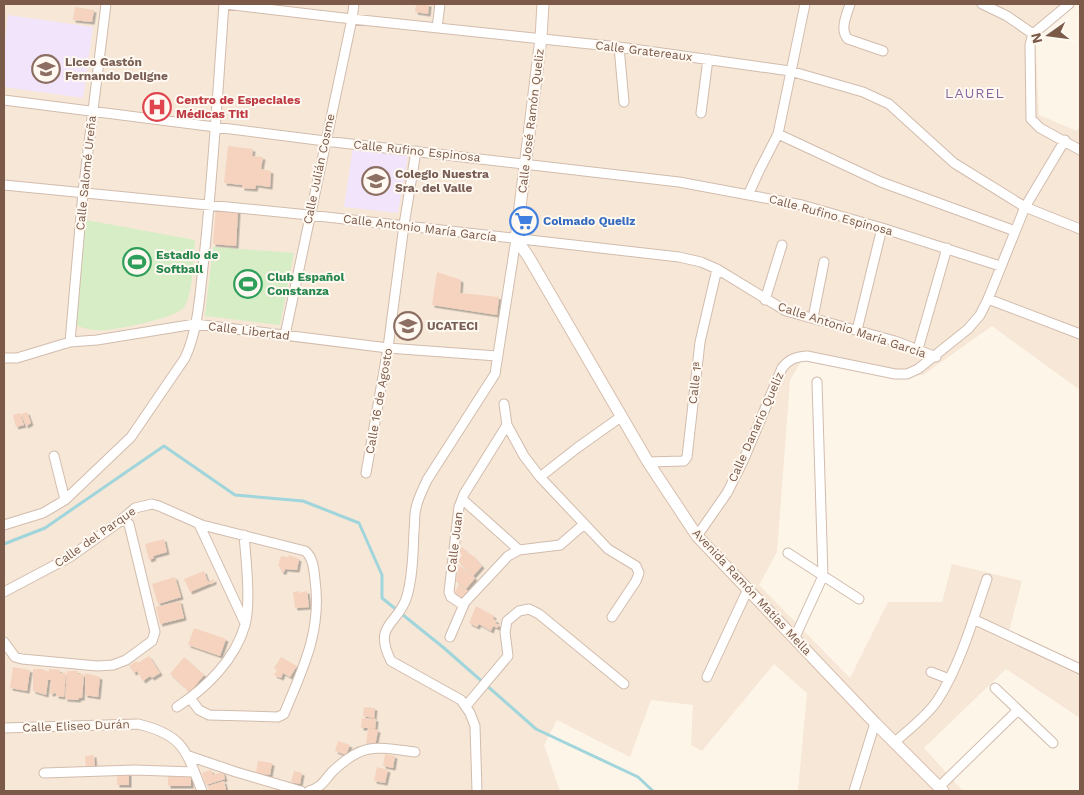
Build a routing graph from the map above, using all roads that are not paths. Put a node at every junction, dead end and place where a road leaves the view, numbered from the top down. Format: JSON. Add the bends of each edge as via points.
{"nodes":[{"id":1,"x":106,"y":4,"type":"edge"},
{"id":2,"x":225,"y":4,"type":"edge"},
{"id":3,"x":354,"y":4,"type":"edge"},
{"id":4,"x":440,"y":4,"type":"edge"},
{"id":5,"x":543,"y":4,"type":"edge"},
{"id":6,"x":805,"y":4,"type":"edge"},
{"id":7,"x":850,"y":4,"type":"edge"},
{"id":8,"x":982,"y":4,"type":"edge"},
{"id":9,"x":1069,"y":4,"type":"edge"},
{"id":10,"x":352,"y":19,"type":"junction"},
{"id":11,"x":438,"y":28,"type":"junction"},
{"id":12,"x":1033,"y":34,"type":"junction"},
{"id":13,"x":541,"y":38,"type":"junction"},
{"id":14,"x":619,"y":47,"type":"junction"},
{"id":15,"x":883,"y":51,"type":"dead end"},
{"id":16,"x":708,"y":59,"type":"junction"},
{"id":17,"x":790,"y":71,"type":"junction"},
{"id":18,"x":4,"y":100,"type":"edge"},
{"id":19,"x":624,"y":102,"type":"dead end"},
{"id":20,"x":92,"y":111,"type":"junction"},
{"id":21,"x":701,"y":113,"type":"dead end"},
{"id":22,"x":215,"y":128,"type":"junction"},
{"id":23,"x":778,"y":134,"type":"junction"},
{"id":24,"x":1065,"y":140,"type":"junction"},
{"id":25,"x":325,"y":141,"type":"junction"},
{"id":26,"x":1080,"y":150,"type":"edge"},
{"id":27,"x":416,"y":151,"type":"junction"},
{"id":28,"x":526,"y":164,"type":"junction"},
{"id":29,"x":4,"y":185,"type":"edge"},
{"id":30,"x":83,"y":192,"type":"junction"},
{"id":31,"x":748,"y":195,"type":"junction"},
{"id":32,"x":210,"y":205,"type":"junction"},
{"id":33,"x":1025,"y":207,"type":"junction"},
{"id":34,"x":309,"y":215,"type":"junction"},
{"id":35,"x":404,"y":225,"type":"junction"},
{"id":36,"x":882,"y":228,"type":"junction"},
{"id":37,"x":1080,"y":229,"type":"edge"},
{"id":38,"x":1015,"y":231,"type":"junction"},
{"id":39,"x":516,"y":239,"type":"junction"},
{"id":40,"x":782,"y":245,"type":"dead end"},
{"id":41,"x":947,"y":248,"type":"junction"},
{"id":42,"x":824,"y":262,"type":"dead end"},
{"id":43,"x":1000,"y":266,"type":"junction"},
{"id":44,"x":717,"y":269,"type":"junction"},
{"id":45,"x":988,"y":299,"type":"junction"},
{"id":46,"x":765,"y":300,"type":"junction"},
{"id":47,"x":813,"y":318,"type":"junction"},
{"id":48,"x":195,"y":324,"type":"junction"},
{"id":49,"x":857,"y":330,"type":"junction"},
{"id":50,"x":1080,"y":334,"type":"edge"},
{"id":51,"x":285,"y":335,"type":"junction"},
{"id":52,"x":70,"y":342,"type":"junction"},
{"id":53,"x":388,"y":348,"type":"junction"},
{"id":54,"x":918,"y":349,"type":"junction"},
{"id":55,"x":497,"y":356,"type":"junction"},
{"id":56,"x":936,"y":357,"type":"junction"},
{"id":57,"x":4,"y":358,"type":"edge"},
{"id":58,"x":817,"y":382,"type":"dead end"},
{"id":59,"x":504,"y":404,"type":"dead end"},
{"id":60,"x":622,"y":416,"type":"junction"},
{"id":61,"x":507,"y":424,"type":"junction"},
{"id":62,"x":54,"y":456,"type":"dead end"},
{"id":63,"x":648,"y":462,"type":"junction"},
{"id":64,"x":366,"y":473,"type":"dead end"},
{"id":65,"x":540,"y":477,"type":"junction"},
{"id":66,"x":462,"y":499,"type":"junction"},
{"id":67,"x":65,"y":500,"type":"junction"},
{"id":68,"x":119,"y":522,"type":"junction"},
{"id":69,"x":199,"y":524,"type":"junction"},
{"id":70,"x":583,"y":524,"type":"junction"},
{"id":71,"x":4,"y":525,"type":"edge"},
{"id":72,"x":244,"y":535,"type":"junction"},
{"id":73,"x":697,"y":536,"type":"junction"},
{"id":74,"x":519,"y":550,"type":"junction"},
{"id":75,"x":788,"y":553,"type":"dead end"},
{"id":76,"x":823,"y":576,"type":"junction"},
{"id":77,"x":987,"y":579,"type":"dead end"},
{"id":78,"x":748,"y":589,"type":"junction"},
{"id":79,"x":4,"y":592,"type":"edge"},
{"id":80,"x":859,"y":599,"type":"dead end"},
{"id":81,"x":464,"y":605,"type":"junction"},
{"id":82,"x":612,"y":617,"type":"dead end"},
{"id":83,"x":972,"y":619,"type":"junction"},
{"id":84,"x":245,"y":623,"type":"junction"},
{"id":85,"x":450,"y":637,"type":"dead end"},
{"id":86,"x":795,"y":637,"type":"junction"},
{"id":87,"x":4,"y":642,"type":"edge"},
{"id":88,"x":1080,"y":669,"type":"edge"},
{"id":89,"x":931,"y":672,"type":"dead end"},
{"id":90,"x":707,"y":677,"type":"dead end"},
{"id":91,"x":949,"y":679,"type":"junction"},
{"id":92,"x":624,"y":684,"type":"dead end"},
{"id":93,"x":995,"y":688,"type":"dead end"},
{"id":94,"x":190,"y":698,"type":"junction"},
{"id":95,"x":466,"y":706,"type":"junction"},
{"id":96,"x":177,"y":707,"type":"dead end"},
{"id":97,"x":1018,"y":710,"type":"junction"},
{"id":98,"x":876,"y":723,"type":"junction"},
{"id":99,"x":4,"y":728,"type":"edge"},
{"id":100,"x":895,"y":742,"type":"junction"},
{"id":101,"x":1053,"y":743,"type":"dead end"},
{"id":102,"x":415,"y":752,"type":"dead end"},
{"id":103,"x":189,"y":756,"type":"junction"},
{"id":104,"x":194,"y":772,"type":"junction"},
{"id":105,"x":44,"y":773,"type":"dead end"},
{"id":106,"x":941,"y":789,"type":"edge"},
{"id":107,"x":202,"y":791,"type":"edge"},
{"id":108,"x":301,"y":791,"type":"edge"},
{"id":109,"x":309,"y":791,"type":"edge"},
{"id":110,"x":477,"y":791,"type":"edge"},
{"id":111,"x":854,"y":791,"type":"edge"}],
"edges":[{"from":1,"to":20,"type":"street","name":"Calle Salomé Ureña"},
{"from":2,"to":10,"type":"street","name":"Calle Gratereaux"},
{"from":2,"to":22,"type":"street"},
{"from":3,"to":10,"type":"street","name":"Calle Julián Cosme"},
{"from":4,"to":11,"type":"street"},
{"from":5,"to":13,"type":"street","name":"Calle José Ramón Queliz"},
{"from":6,"to":17,"type":"street"},
{"from":7,"to":15,"type":"street","via":[[844,36]]},
{"from":8,"to":12,"type":"street"},
{"from":9,"to":12,"type":"street"},
{"from":10,"to":11,"type":"street","name":"Calle Gratereaux"},
{"from":10,"to":25,"type":"street","name":"Calle Julián Cosme"},
{"from":11,"to":13,"type":"street","name":"Calle Gratereaux"},
{"from":12,"to":24,"type":"street","via":[[1030,44],[1031,119],[1040,128]]},
{"from":13,"to":14,"type":"street","name":"Calle Gratereaux"},
{"from":13,"to":28,"type":"street","name":"Calle José Ramón Queliz"},
{"from":14,"to":16,"type":"street","name":"Calle Gratereaux"},
{"from":14,"to":19,"type":"street"},
{"from":16,"to":17,"type":"street","name":"Calle Gratereaux"},
{"from":16,"to":21,"type":"street"},
{"from":17,"to":23,"type":"street"},
{"from":17,"to":33,"type":"street","name":"Calle Gratereaux","via":[[863,92],[889,104],[954,163]]},
{"from":18,"to":20,"type":"street","name":"Calle Rufino Espinosa"},
{"from":20,"to":22,"type":"street","name":"Calle Rufino Espinosa"},
{"from":20,"to":30,"type":"street","name":"Calle Salomé Ureña"},
{"from":22,"to":25,"type":"street","name":"Calle Rufino Espinosa"},
{"from":22,"to":32,"type":"street"},
{"from":23,"to":31,"type":"street"},
{"from":23,"to":38,"type":"street","via":[[881,182]]},
{"from":24,"to":26,"type":"street"},
{"from":24,"to":33,"type":"street","name":"Calle Danario Queliz"},
{"from":25,"to":27,"type":"street","name":"Calle Rufino Espinosa"},
{"from":25,"to":34,"type":"street","name":"Calle Julián Cosme"},
{"from":27,"to":28,"type":"street","name":"Calle Rufino Espinosa"},
{"from":27,"to":35,"type":"street","name":"Calle 16 de Agosto"},
{"from":28,"to":31,"type":"street","name":"Calle Rufino Espinosa","via":[[679,182]]},
{"from":28,"to":39,"type":"street","name":"Calle José Ramón Queliz"},
{"from":29,"to":30,"type":"street","name":"Calle Antonio María García"},
{"from":30,"to":32,"type":"street","name":"Calle Antonio María García"},
{"from":30,"to":52,"type":"street","name":"Calle Salomé Ureña"},
{"from":31,"to":36,"type":"street","name":"Calle Rufino Espinosa","via":[[802,205]]},
{"from":32,"to":34,"type":"street","name":"Calle Antonio María García"},
{"from":32,"to":48,"type":"street"},
{"from":33,"to":37,"type":"street","name":"Calle Gratereaux"},
{"from":33,"to":38,"type":"street","name":"Calle Danario Queliz"},
{"from":34,"to":35,"type":"street","name":"Calle Antonio María García"},
{"from":34,"to":51,"type":"street","name":"Calle Julián Cosme"},
{"from":35,"to":39,"type":"street","name":"Calle Antonio María García"},
{"from":35,"to":53,"type":"street","name":"Calle 16 de Agosto"},
{"from":36,"to":41,"type":"street","name":"Calle Rufino Espinosa"},
{"from":36,"to":49,"type":"street"},
{"from":38,"to":43,"type":"street","name":"Calle Danario Queliz"},
{"from":39,"to":44,"type":"street","name":"Calle Antonio María García","via":[[679,257]]},
{"from":39,"to":55,"type":"street","name":"Calle José Ramón Queliz"},
{"from":39,"to":60,"type":"street","name":"Avenida Ramón Matías Mella"},
{"from":40,"to":46,"type":"street"},
{"from":41,"to":43,"type":"street","name":"Calle Rufino Espinosa"},
{"from":41,"to":54,"type":"street"},
{"from":42,"to":47,"type":"street"},
{"from":43,"to":45,"type":"street","name":"Calle Danario Queliz"},
{"from":44,"to":46,"type":"street","name":"Calle Antonio María García"},
{"from":44,"to":63,"type":"street","name":"Calle 1ª","via":[[700,342],[687,457],[684,461]]},
{"from":45,"to":50,"type":"street"},
{"from":45,"to":56,"type":"street","name":"Calle Danario Queliz","via":[[968,329]]},
{"from":46,"to":47,"type":"street","name":"Calle Antonio María García","via":[[786,311]]},
{"from":47,"to":49,"type":"street","name":"Calle Antonio María García"},
{"from":48,"to":51,"type":"street","name":"Calle Libertad"},
{"from":48,"to":52,"type":"street","name":"Calle Libertad"},
{"from":48,"to":67,"type":"street","via":[[185,358],[130,437]]},
{"from":49,"to":54,"type":"street","name":"Calle Antonio María García"},
{"from":51,"to":53,"type":"street","name":"Calle Libertad"},
{"from":52,"to":57,"type":"street","name":"Calle Libertad","via":[[26,356]]},
{"from":53,"to":55,"type":"street","name":"Calle Libertad"},
{"from":53,"to":64,"type":"street","name":"Calle 16 de Agosto"},
{"from":54,"to":56,"type":"street","name":"Calle Antonio María García"},
{"from":55,"to":95,"type":"street","name":"Calle José Ramón Queliz","via":[[495,374],[420,494],[407,597],[386,628],[384,639],[391,661],[462,700]]},
{"from":56,"to":73,"type":"street","name":"Calle Danario Queliz","via":[[907,374],[806,356],[794,357],[787,362],[727,493]]},
{"from":58,"to":76,"type":"street"},
{"from":59,"to":61,"type":"street"},
{"from":60,"to":63,"type":"street","name":"Avenida Ramón Matías Mella"},
{"from":60,"to":65,"type":"street"},
{"from":61,"to":65,"type":"street"},
{"from":61,"to":66,"type":"street","name":"Calle Juan"},
{"from":62,"to":67,"type":"street"},
{"from":63,"to":73,"type":"street","name":"Avenida Ramón Matías Mella"},
{"from":65,"to":70,"type":"street"},
{"from":66,"to":74,"type":"street"},
{"from":66,"to":81,"type":"street","name":"Calle Juan","via":[[457,515],[449,592]]},
{"from":67,"to":71,"type":"street","via":[[43,513]]},
{"from":68,"to":69,"type":"street","name":"Calle del Parque","via":[[135,508],[152,504]]},
{"from":68,"to":79,"type":"street","name":"Calle del Parque","via":[[70,557]]},
{"from":68,"to":87,"type":"street","via":[[129,524],[155,632],[152,641],[126,660],[97,666],[22,659],[15,657]]},
{"from":69,"to":72,"type":"street","name":"Calle del Parque"},
{"from":69,"to":84,"type":"street"},
{"from":70,"to":74,"type":"street","via":[[560,545]]},
{"from":70,"to":82,"type":"street","via":[[608,549],[636,566],[639,573]]},
{"from":72,"to":84,"type":"street","via":[[247,569]]},
{"from":72,"to":94,"type":"street","name":"Calle del Parque","via":[[305,551],[310,557],[317,596],[317,618],[311,646],[284,714],[278,717],[209,715],[199,710]]},
{"from":73,"to":78,"type":"street","name":"Avenida Ramón Matías Mella"},
{"from":74,"to":81,"type":"street","via":[[498,564]]},
{"from":75,"to":76,"type":"street"},
{"from":76,"to":80,"type":"street"},
{"from":76,"to":86,"type":"street"},
{"from":77,"to":83,"type":"street"},
{"from":78,"to":86,"type":"street","name":"Avenida Ramón Matías Mella"},
{"from":78,"to":90,"type":"street"},
{"from":81,"to":85,"type":"street"},
{"from":83,"to":88,"type":"street"},
{"from":83,"to":91,"type":"street"},
{"from":84,"to":94,"type":"street","via":[[222,668]]},
{"from":86,"to":98,"type":"street","name":"Avenida Ramón Matías Mella"},
{"from":89,"to":91,"type":"street"},
{"from":91,"to":100,"type":"street","via":[[928,713]]},
{"from":92,"to":95,"type":"street","via":[[529,609],[519,611],[507,621],[508,656]]},
{"from":93,"to":97,"type":"street"},
{"from":94,"to":96,"type":"street"},
{"from":95,"to":110,"type":"street","via":[[475,726]]},
{"from":97,"to":101,"type":"street"},
{"from":97,"to":106,"type":"street"},
{"from":98,"to":100,"type":"street","name":"Avenida Ramón Matías Mella"},
{"from":98,"to":111,"type":"street"},
{"from":99,"to":103,"type":"street","name":"Calle Eliseo Durán","via":[[138,724],[158,729],[178,742]]},
{"from":100,"to":106,"type":"street","name":"Avenida Ramón Matías Mella"},
{"from":102,"to":109,"type":"street","via":[[384,748],[360,750],[319,788]]},
{"from":103,"to":104,"type":"street","name":"Calle Eliseo Durán"},
{"from":103,"to":108,"type":"street"},
{"from":104,"to":105,"type":"street"},
{"from":104,"to":107,"type":"street","name":"Calle Eliseo Durán"}]}
